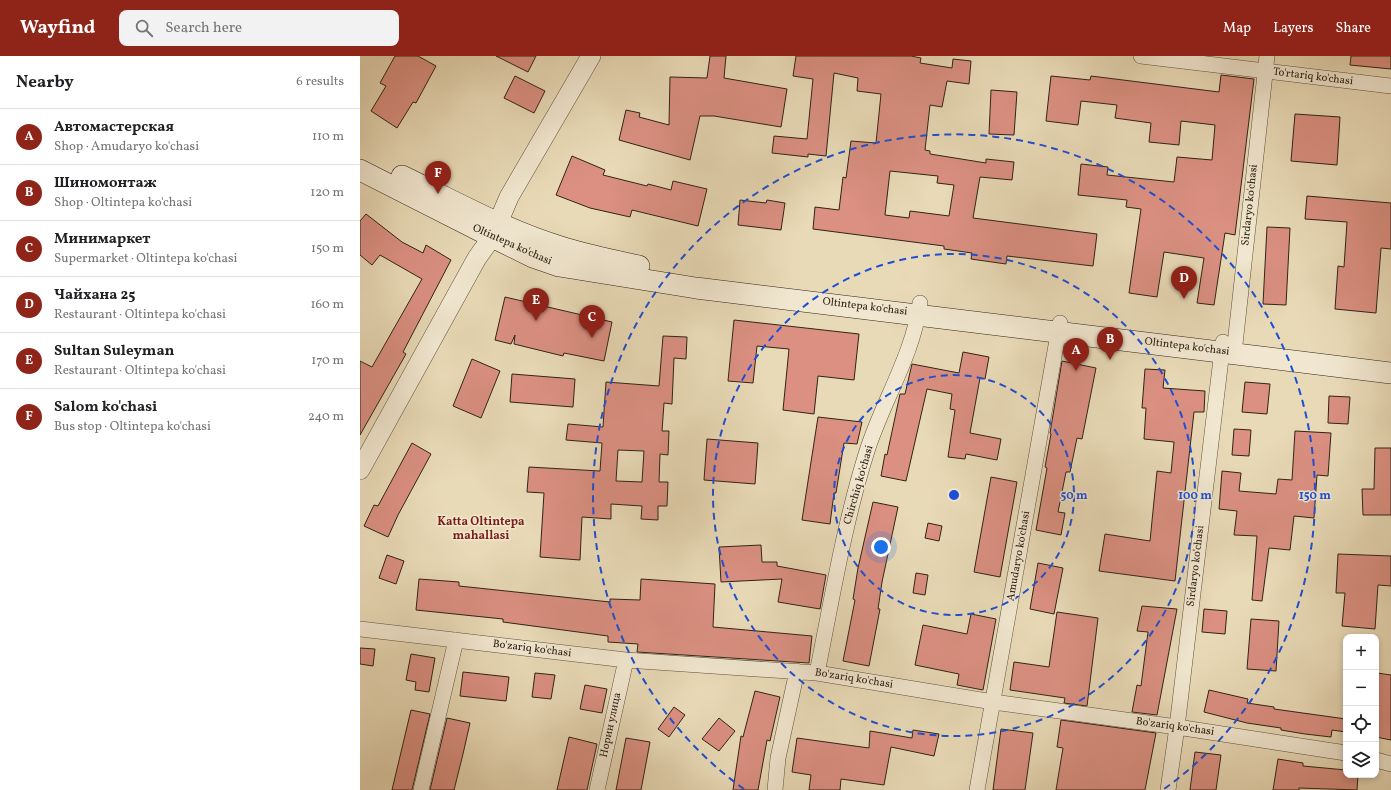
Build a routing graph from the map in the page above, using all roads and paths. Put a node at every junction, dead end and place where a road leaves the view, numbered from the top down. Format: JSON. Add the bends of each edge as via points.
{"nodes":[{"id":1,"x":591,"y":56,"type":"edge"},
{"id":2,"x":1141,"y":56,"type":"edge"},
{"id":3,"x":1267,"y":56,"type":"edge"},
{"id":4,"x":1266,"y":71,"type":"junction"},
{"id":5,"x":1391,"y":86,"type":"edge"},
{"id":6,"x":360,"y":156,"type":"edge"},
{"id":7,"x":360,"y":170,"type":"edge"},
{"id":8,"x":495,"y":230,"type":"junction"},
{"id":9,"x":919,"y":308,"type":"junction"},
{"id":10,"x":1060,"y":327,"type":"junction"},
{"id":11,"x":1228,"y":348,"type":"junction"},
{"id":12,"x":1391,"y":362,"type":"edge"},
{"id":13,"x":1391,"y":373,"type":"edge"},
{"id":14,"x":360,"y":470,"type":"edge"},
{"id":15,"x":360,"y":629,"type":"edge"},
{"id":16,"x":456,"y":640,"type":"junction"},
{"id":17,"x":626,"y":660,"type":"junction"},
{"id":18,"x":797,"y":671,"type":"junction"},
{"id":19,"x":817,"y":673,"type":"junction"},
{"id":20,"x":993,"y":702,"type":"junction"},
{"id":21,"x":1177,"y":727,"type":"junction"},
{"id":22,"x":1343,"y":753,"type":"edge"},
{"id":23,"x":1379,"y":761,"type":"edge"},
{"id":24,"x":1391,"y":764,"type":"edge"},
{"id":25,"x":421,"y":790,"type":"edge"},
{"id":26,"x":597,"y":790,"type":"edge"},
{"id":27,"x":775,"y":790,"type":"edge"},
{"id":28,"x":977,"y":790,"type":"edge"},
{"id":29,"x":1168,"y":790,"type":"edge"}],
"edges":[{"from":1,"to":8,"type":"street","via":[[508,197]]},
{"from":2,"to":4,"type":"street","name":"To'rtariq ko'chasi"},
{"from":3,"to":4,"type":"street","name":"Sirdaryo ko'chasi"},
{"from":4,"to":5,"type":"street","name":"To'rtariq ko'chasi"},
{"from":4,"to":11,"type":"street","name":"Sirdaryo ko'chasi"},
{"from":6,"to":8,"type":"main road","name":"Oltintepa ko'chasi"},
{"from":7,"to":8,"type":"main road","name":"Oltintepa ko'chasi"},
{"from":8,"to":9,"type":"main road","name":"Oltintepa ko'chasi","via":[[648,268]]},
{"from":8,"to":14,"type":"street"},
{"from":9,"to":10,"type":"main road","name":"Oltintepa ko'chasi"},
{"from":9,"to":19,"type":"street","name":"Chirchiq ko'chasi","via":[[914,334],[868,449],[851,505]]},
{"from":10,"to":11,"type":"main road","name":"Oltintepa ko'chasi"},
{"from":10,"to":20,"type":"street","name":"Amudaryo ko'chasi"},
{"from":11,"to":12,"type":"main road","name":"Oltintepa ko'chasi"},
{"from":11,"to":13,"type":"main road","name":"Oltintepa ko'chasi"},
{"from":11,"to":21,"type":"street","name":"Sirdaryo ko'chasi"},
{"from":15,"to":16,"type":"street","name":"Bo'zariq ko'chasi"},
{"from":16,"to":17,"type":"street","name":"Bo'zariq ko'chasi"},
{"from":16,"to":25,"type":"street"},
{"from":17,"to":18,"type":"street","name":"Bo'zariq ko'chasi"},
{"from":17,"to":26,"type":"street","name":"Норин улица"},
{"from":18,"to":19,"type":"street","name":"Bo'zariq ko'chasi"},
{"from":18,"to":27,"type":"street","via":[[778,758]]},
{"from":19,"to":20,"type":"street","name":"Bo'zariq ko'chasi"},
{"from":20,"to":21,"type":"street","name":"Bo'zariq ko'chasi"},
{"from":20,"to":28,"type":"street","name":"Amudaryo ko'chasi"},
{"from":21,"to":22,"type":"street","name":"Bo'zariq ko'chasi"},
{"from":21,"to":29,"type":"street","name":"Sirdaryo ko'chasi"},
{"from":23,"to":24,"type":"street"}]}
